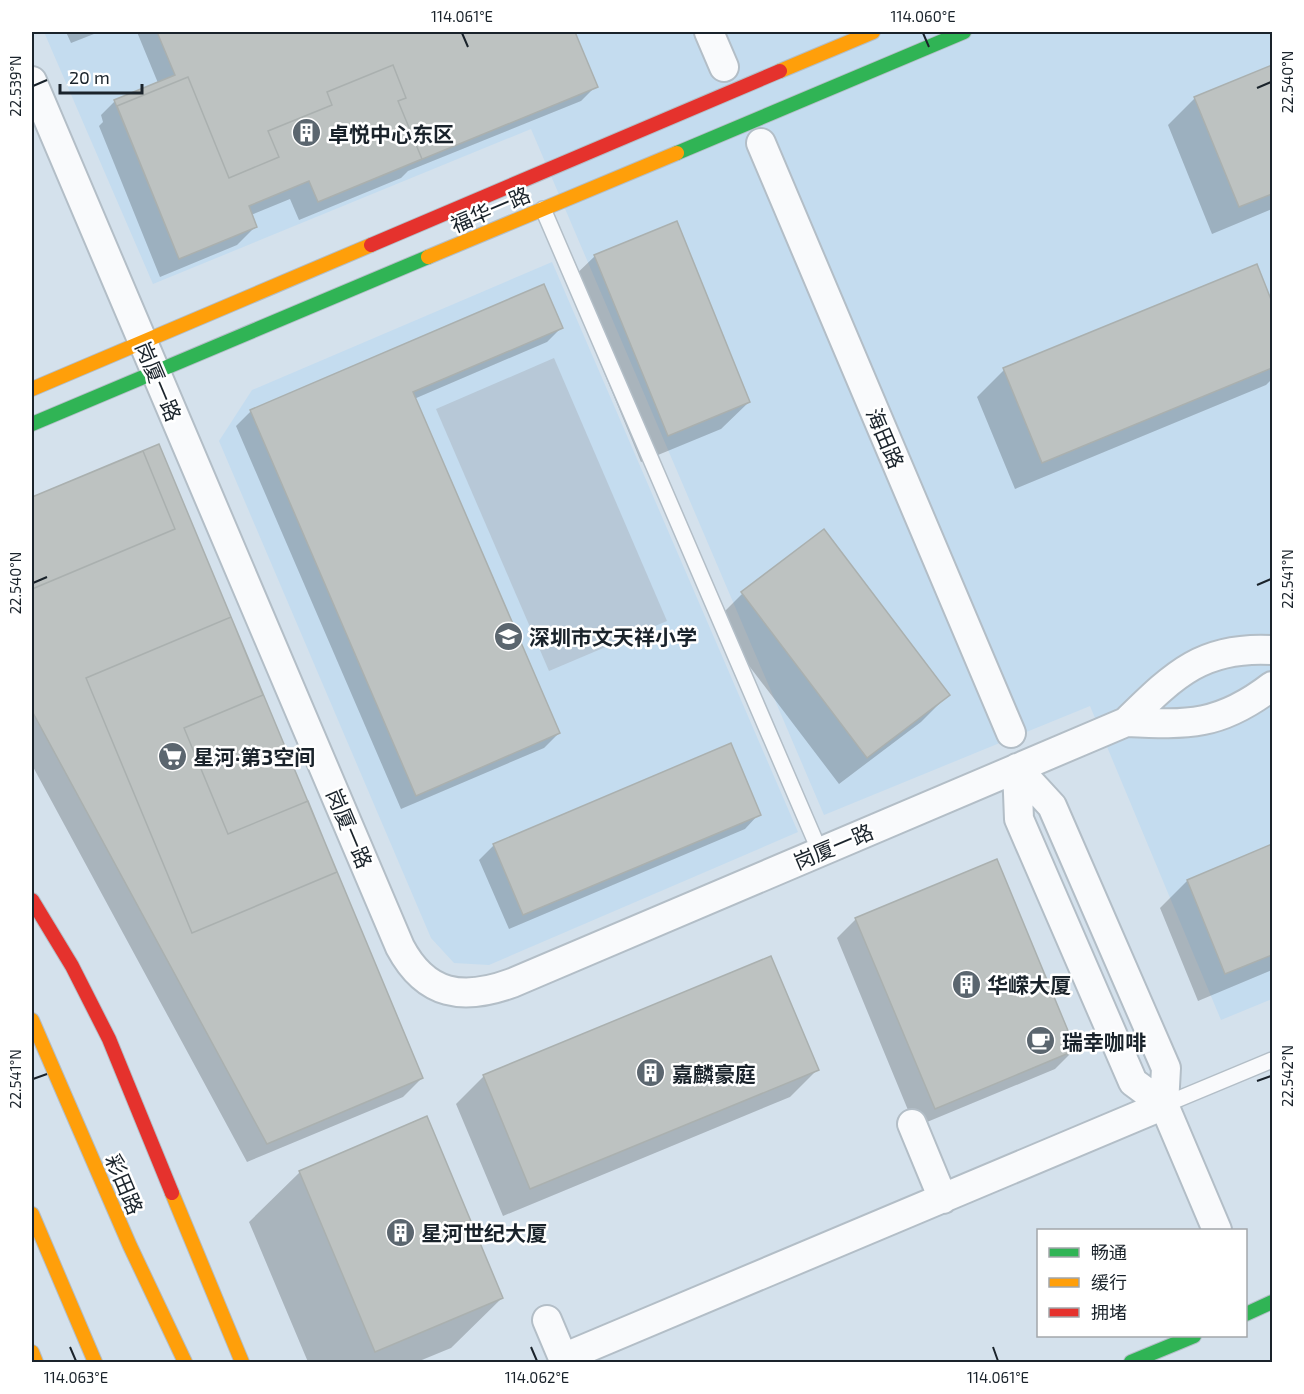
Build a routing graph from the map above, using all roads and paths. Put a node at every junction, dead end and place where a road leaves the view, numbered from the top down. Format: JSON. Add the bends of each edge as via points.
{"nodes":[{"id":1,"x":709,"y":32,"type":"edge"},
{"id":2,"x":873,"y":32,"type":"edge"},
{"id":3,"x":964,"y":32,"type":"edge"},
{"id":4,"x":724,"y":67,"type":"dead end"},
{"id":5,"x":32,"y":81,"type":"edge"},
{"id":6,"x":761,"y":143,"type":"dead end"},
{"id":7,"x":543,"y":209,"type":"junction"},
{"id":8,"x":143,"y":342,"type":"junction"},
{"id":9,"x":156,"y":372,"type":"junction"},
{"id":10,"x":32,"y":389,"type":"edge"},
{"id":11,"x":32,"y":424,"type":"edge"},
{"id":12,"x":1272,"y":650,"type":"edge"},
{"id":13,"x":1272,"y":686,"type":"edge"},
{"id":14,"x":1126,"y":722,"type":"junction"},
{"id":15,"x":1011,"y":733,"type":"dead end"},
{"id":16,"x":1017,"y":768,"type":"junction"},
{"id":17,"x":820,"y":852,"type":"junction"},
{"id":18,"x":32,"y":900,"type":"edge"},
{"id":19,"x":32,"y":1020,"type":"edge"},
{"id":20,"x":1272,"y":1060,"type":"edge"},
{"id":21,"x":1164,"y":1105,"type":"junction"},
{"id":22,"x":912,"y":1125,"type":"dead end"},
{"id":23,"x":943,"y":1199,"type":"junction"},
{"id":24,"x":32,"y":1215,"type":"edge"},
{"id":25,"x":1217,"y":1229,"type":"edge"},
{"id":26,"x":547,"y":1320,"type":"dead end"},
{"id":27,"x":1189,"y":1337,"type":"edge"},
{"id":28,"x":32,"y":1352,"type":"edge"},
{"id":29,"x":36,"y":1362,"type":"edge"},
{"id":30,"x":95,"y":1362,"type":"edge"},
{"id":31,"x":185,"y":1362,"type":"edge"},
{"id":32,"x":242,"y":1362,"type":"edge"},
{"id":33,"x":1131,"y":1362,"type":"edge"}],
"edges":[{"from":1,"to":4,"type":"street"},
{"from":2,"to":8,"type":"street","name":"福华一路"},
{"from":3,"to":7,"type":"street","name":"福华一路"},
{"from":5,"to":8,"type":"street","name":"岗厦一路"},
{"from":6,"to":15,"type":"street","name":"海田路"},
{"from":7,"to":9,"type":"street","name":"福华一路"},
{"from":7,"to":17,"type":"lane"},
{"from":8,"to":9,"type":"street","name":"岗厦一路"},
{"from":8,"to":10,"type":"street","name":"福华一路"},
{"from":9,"to":11,"type":"street","name":"福华一路"},
{"from":9,"to":17,"type":"street","name":"岗厦一路","via":[[400,947],[421,977],[463,994],[486,993]]},
{"from":12,"to":14,"type":"street","via":[[1223,652],[1191,665]]},
{"from":13,"to":14,"type":"street","via":[[1250,704],[1219,718],[1192,723]]},
{"from":14,"to":16,"type":"street","name":"岗厦一路"},
{"from":16,"to":17,"type":"street","name":"岗厦一路"},
{"from":16,"to":21,"type":"street","via":[[1019,819],[1132,1082]]},
{"from":18,"to":32,"type":"street","via":[[72,966],[109,1039]]},
{"from":19,"to":31,"type":"street","name":"彩田路","via":[[129,1246]]},
{"from":20,"to":21,"type":"lane"},
{"from":21,"to":23,"type":"street"},
{"from":21,"to":25,"type":"street"},
{"from":22,"to":23,"type":"street"},
{"from":23,"to":26,"type":"street","via":[[563,1358]]},
{"from":24,"to":30,"type":"street"},
{"from":27,"to":33,"type":"street"},
{"from":28,"to":29,"type":"street"}]}
